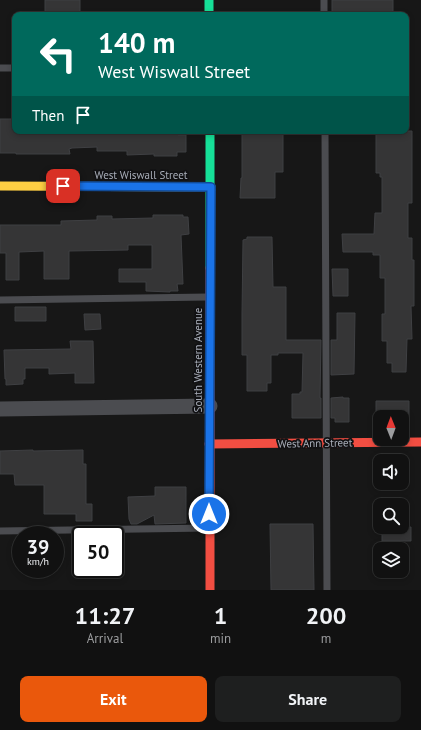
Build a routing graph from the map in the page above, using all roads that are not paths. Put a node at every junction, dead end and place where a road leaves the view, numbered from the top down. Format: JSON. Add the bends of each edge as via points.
{"nodes":[{"id":1,"x":209,"y":0,"type":"edge"},
{"id":2,"x":324,"y":0,"type":"edge"},
{"id":3,"x":210,"y":12,"type":"edge"},
{"id":4,"x":324,"y":12,"type":"edge"},
{"id":5,"x":0,"y":68,"type":"edge"},
{"id":6,"x":12,"y":68,"type":"edge"},
{"id":7,"x":210,"y":134,"type":"edge"},
{"id":8,"x":325,"y":134,"type":"edge"},
{"id":9,"x":0,"y":186,"type":"edge"},
{"id":10,"x":211,"y":187,"type":"junction"},
{"id":11,"x":210,"y":297,"type":"junction"},
{"id":12,"x":0,"y":300,"type":"edge"},
{"id":13,"x":210,"y":406,"type":"junction"},
{"id":14,"x":0,"y":410,"type":"edge"},
{"id":15,"x":421,"y":442,"type":"edge"},
{"id":16,"x":326,"y":443,"type":"junction"},
{"id":17,"x":209,"y":444,"type":"junction"},
{"id":18,"x":209,"y":528,"type":"junction"},
{"id":19,"x":0,"y":531,"type":"edge"},
{"id":20,"x":210,"y":590,"type":"edge"},
{"id":21,"x":327,"y":590,"type":"edge"}],
"edges":[{"from":1,"to":3,"type":"main road"},
{"from":2,"to":4,"type":"lane"},
{"from":5,"to":6,"type":"lane"},
{"from":7,"to":10,"type":"main road","name":"South Western Avenue"},
{"from":8,"to":16,"type":"lane"},
{"from":9,"to":10,"type":"main road","name":"West Wiswall Street"},
{"from":10,"to":11,"type":"main road","name":"South Western Avenue"},
{"from":11,"to":12,"type":"lane"},
{"from":11,"to":13,"type":"main road","name":"South Western Avenue"},
{"from":13,"to":14,"type":"street"},
{"from":13,"to":17,"type":"main road","name":"South Western Avenue"},
{"from":15,"to":16,"type":"main road","name":"West Ann Street"},
{"from":16,"to":17,"type":"main road","name":"West Ann Street"},
{"from":16,"to":21,"type":"lane"},
{"from":17,"to":18,"type":"main road","name":"South Western Avenue"},
{"from":18,"to":19,"type":"lane"},
{"from":18,"to":20,"type":"main road","name":"South Western Avenue"}]}
